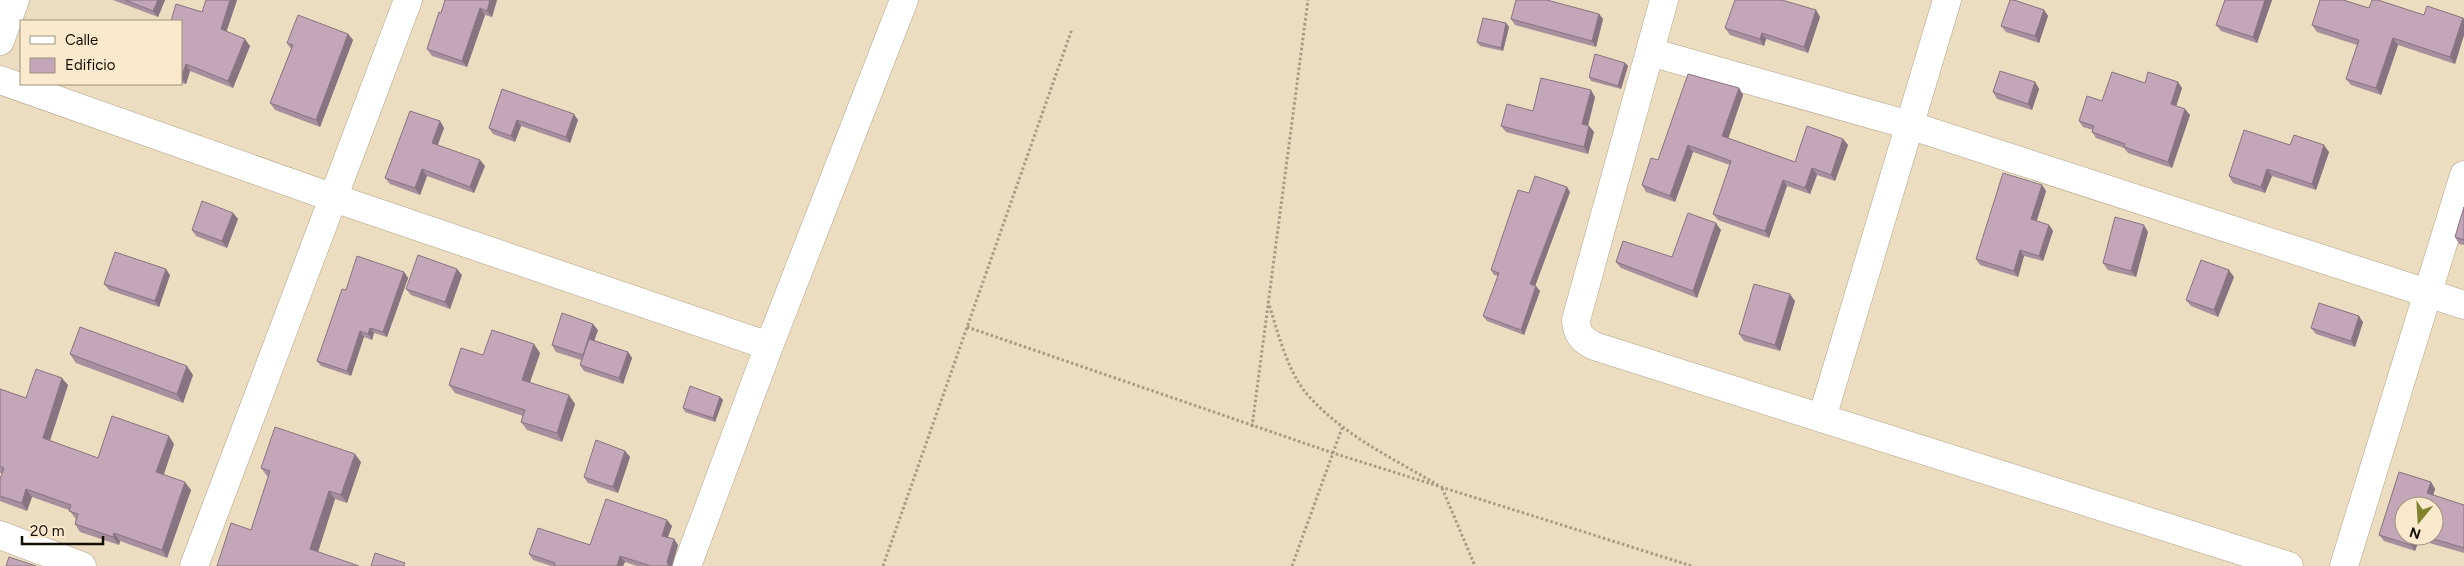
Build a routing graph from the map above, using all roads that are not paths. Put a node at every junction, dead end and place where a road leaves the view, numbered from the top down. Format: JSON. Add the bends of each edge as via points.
{"nodes":[{"id":1,"x":15,"y":0,"type":"edge"},
{"id":2,"x":408,"y":0,"type":"edge"},
{"id":3,"x":904,"y":0,"type":"edge"},
{"id":4,"x":1664,"y":0,"type":"edge"},
{"id":5,"x":1947,"y":0,"type":"edge"},
{"id":6,"x":0,"y":40,"type":"edge"},
{"id":7,"x":1650,"y":52,"type":"junction"},
{"id":8,"x":0,"y":80,"type":"edge"},
{"id":9,"x":1909,"y":125,"type":"junction"},
{"id":10,"x":2464,"y":175,"type":"edge"},
{"id":11,"x":334,"y":198,"type":"junction"},
{"id":12,"x":2428,"y":294,"type":"junction"},
{"id":13,"x":2464,"y":305,"type":"edge"},
{"id":14,"x":769,"y":346,"type":"junction"},
{"id":15,"x":1822,"y":418,"type":"junction"},
{"id":16,"x":0,"y":535,"type":"edge"},
{"id":17,"x":82,"y":566,"type":"edge"},
{"id":18,"x":194,"y":566,"type":"edge"},
{"id":19,"x":687,"y":566,"type":"edge"},
{"id":20,"x":2289,"y":566,"type":"edge"},
{"id":21,"x":2344,"y":566,"type":"edge"}],
"edges":[{"from":1,"to":6,"type":"street"},
{"from":2,"to":11,"type":"street"},
{"from":3,"to":14,"type":"street"},
{"from":4,"to":7,"type":"street"},
{"from":5,"to":9,"type":"street"},
{"from":7,"to":9,"type":"street"},
{"from":7,"to":15,"type":"street","via":[[1576,320],[1577,332],[1594,346]]},
{"from":8,"to":11,"type":"street"},
{"from":9,"to":12,"type":"street"},
{"from":9,"to":15,"type":"street"},
{"from":10,"to":12,"type":"street"},
{"from":11,"to":14,"type":"street"},
{"from":11,"to":18,"type":"street"},
{"from":12,"to":13,"type":"street"},
{"from":12,"to":21,"type":"street"},
{"from":14,"to":19,"type":"street"},
{"from":15,"to":20,"type":"street"},
{"from":16,"to":17,"type":"street"}]}
